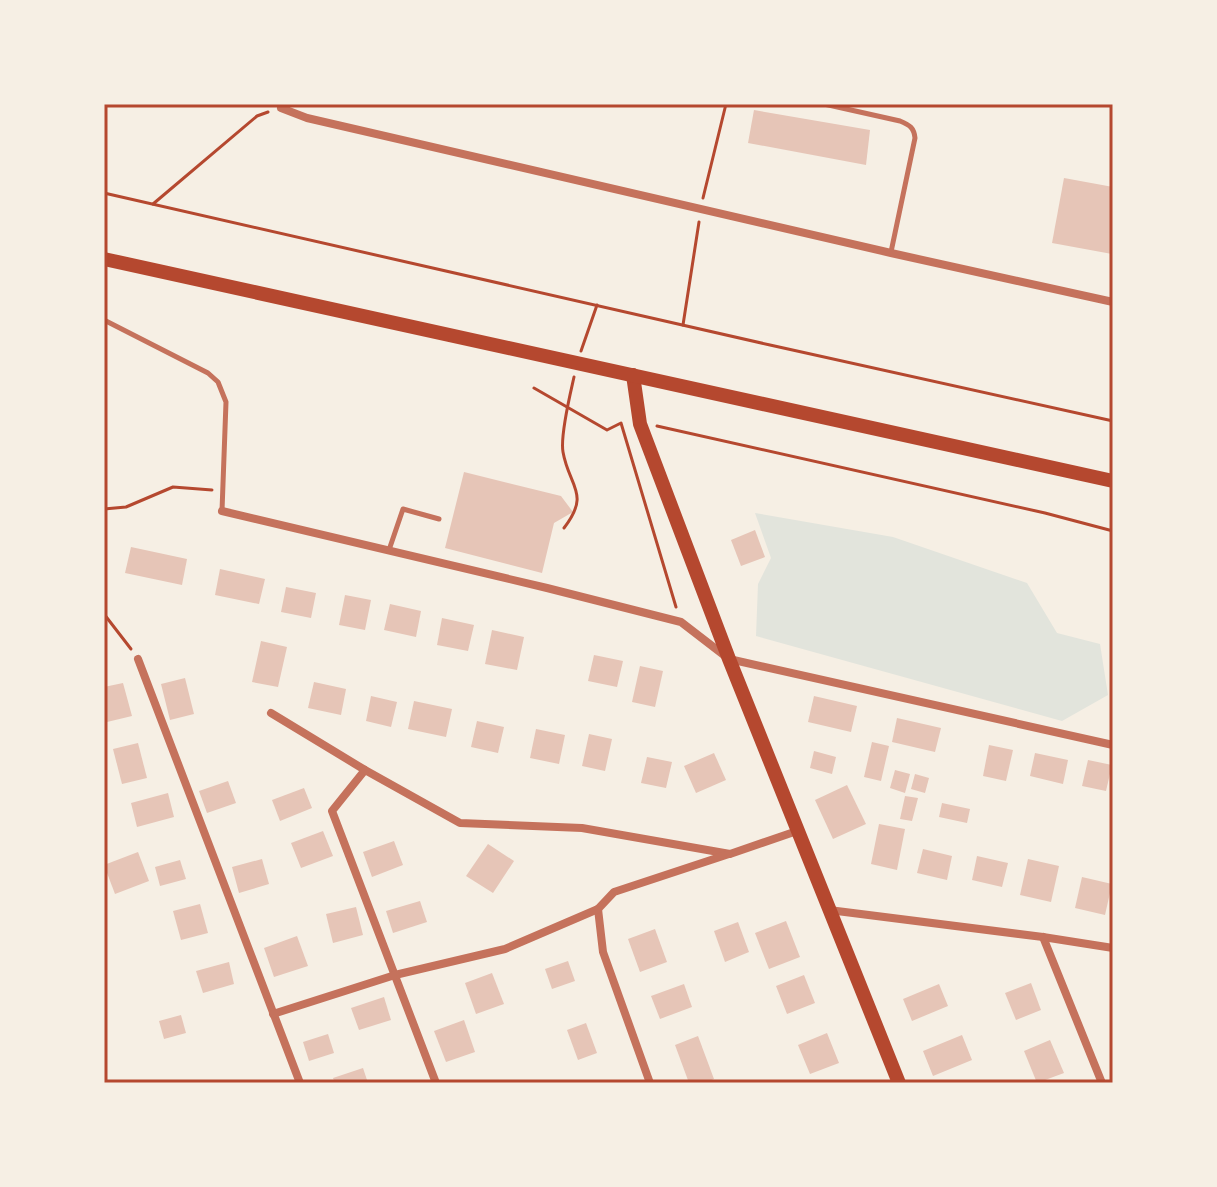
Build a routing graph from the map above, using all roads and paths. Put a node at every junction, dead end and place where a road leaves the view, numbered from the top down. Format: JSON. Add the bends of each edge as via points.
{"nodes":[{"id":1,"x":726,"y":104,"type":"edge"},
{"id":2,"x":824,"y":104,"type":"edge"},
{"id":3,"x":281,"y":106,"type":"edge"},
{"id":4,"x":104,"y":193,"type":"edge"},
{"id":5,"x":153,"y":204,"type":"junction"},
{"id":6,"x":701,"y":208,"type":"junction"},
{"id":7,"x":891,"y":253,"type":"junction"},
{"id":8,"x":104,"y":259,"type":"edge"},
{"id":9,"x":1113,"y":302,"type":"edge"},
{"id":10,"x":597,"y":305,"type":"junction"},
{"id":11,"x":104,"y":320,"type":"edge"},
{"id":12,"x":683,"y":325,"type":"junction"},
{"id":13,"x":578,"y":362,"type":"junction"},
{"id":14,"x":633,"y":375,"type":"junction"},
{"id":15,"x":534,"y":388,"type":"dead end"},
{"id":16,"x":567,"y":408,"type":"junction"},
{"id":17,"x":1113,"y":421,"type":"edge"},
{"id":18,"x":660,"y":426,"type":"dead end"},
{"id":19,"x":1113,"y":481,"type":"edge"},
{"id":20,"x":223,"y":490,"type":"junction"},
{"id":21,"x":104,"y":509,"type":"edge"},
{"id":22,"x":222,"y":511,"type":"joint"},
{"id":23,"x":439,"y":519,"type":"dead end"},
{"id":24,"x":564,"y":528,"type":"dead end"},
{"id":25,"x":1113,"y":531,"type":"edge"},
{"id":26,"x":389,"y":551,"type":"junction"},
{"id":27,"x":104,"y":614,"type":"edge"},
{"id":28,"x":681,"y":622,"type":"junction"},
{"id":29,"x":138,"y":659,"type":"joint"},
{"id":30,"x":729,"y":659,"type":"junction"},
{"id":31,"x":271,"y":713,"type":"dead end"},
{"id":32,"x":1113,"y":745,"type":"edge"},
{"id":33,"x":365,"y":770,"type":"junction"},
{"id":34,"x":797,"y":831,"type":"junction"},
{"id":35,"x":730,"y":854,"type":"junction"},
{"id":36,"x":598,"y":909,"type":"junction"},
{"id":37,"x":829,"y":910,"type":"junction"},
{"id":38,"x":1043,"y":937,"type":"junction"},
{"id":39,"x":1113,"y":948,"type":"edge"},
{"id":40,"x":395,"y":975,"type":"junction"},
{"id":41,"x":273,"y":1014,"type":"junction"},
{"id":42,"x":300,"y":1083,"type":"edge"},
{"id":43,"x":436,"y":1083,"type":"edge"},
{"id":44,"x":650,"y":1083,"type":"edge"},
{"id":45,"x":899,"y":1083,"type":"edge"},
{"id":46,"x":1102,"y":1083,"type":"edge"}],
"edges":[{"from":1,"to":6,"type":"path"},
{"from":2,"to":7,"type":"lane","via":[[900,121],[914,130]]},
{"from":3,"to":5,"type":"path","via":[[257,116]]},
{"from":3,"to":6,"type":"street","via":[[307,118]]},
{"from":4,"to":5,"type":"path"},
{"from":5,"to":10,"type":"path"},
{"from":6,"to":7,"type":"street"},
{"from":6,"to":12,"type":"path"},
{"from":7,"to":9,"type":"street"},
{"from":8,"to":13,"type":"main road"},
{"from":10,"to":12,"type":"path"},
{"from":10,"to":13,"type":"path"},
{"from":11,"to":20,"type":"lane","via":[[218,382],[226,402]]},
{"from":12,"to":17,"type":"path"},
{"from":13,"to":14,"type":"main road"},
{"from":13,"to":16,"type":"path"},
{"from":14,"to":19,"type":"main road"},
{"from":14,"to":30,"type":"main road","via":[[640,424]]},
{"from":15,"to":16,"type":"path"},
{"from":16,"to":24,"type":"path","via":[[562,450],[578,498],[575,514]]},
{"from":16,"to":28,"type":"path","via":[[607,430],[621,423]]},
{"from":18,"to":25,"type":"path"},
{"from":20,"to":21,"type":"path","via":[[173,487],[126,507]]},
{"from":20,"to":22,"type":"lane"},
{"from":22,"to":26,"type":"street"},
{"from":23,"to":26,"type":"lane","via":[[403,509]]},
{"from":26,"to":28,"type":"street"},
{"from":27,"to":29,"type":"path"},
{"from":28,"to":30,"type":"street"},
{"from":29,"to":41,"type":"street"},
{"from":30,"to":32,"type":"street"},
{"from":30,"to":34,"type":"main road"},
{"from":31,"to":33,"type":"street"},
{"from":33,"to":35,"type":"street","via":[[460,823],[582,828]]},
{"from":33,"to":40,"type":"street","via":[[332,811]]},
{"from":34,"to":35,"type":"street"},
{"from":34,"to":37,"type":"main road"},
{"from":35,"to":36,"type":"street","via":[[614,892]]},
{"from":36,"to":40,"type":"street","via":[[505,949]]},
{"from":36,"to":44,"type":"street","via":[[603,952]]},
{"from":37,"to":38,"type":"street"},
{"from":37,"to":45,"type":"main road"},
{"from":38,"to":39,"type":"street"},
{"from":38,"to":46,"type":"street"},
{"from":40,"to":41,"type":"street"},
{"from":40,"to":43,"type":"street"},
{"from":41,"to":42,"type":"street"}]}
